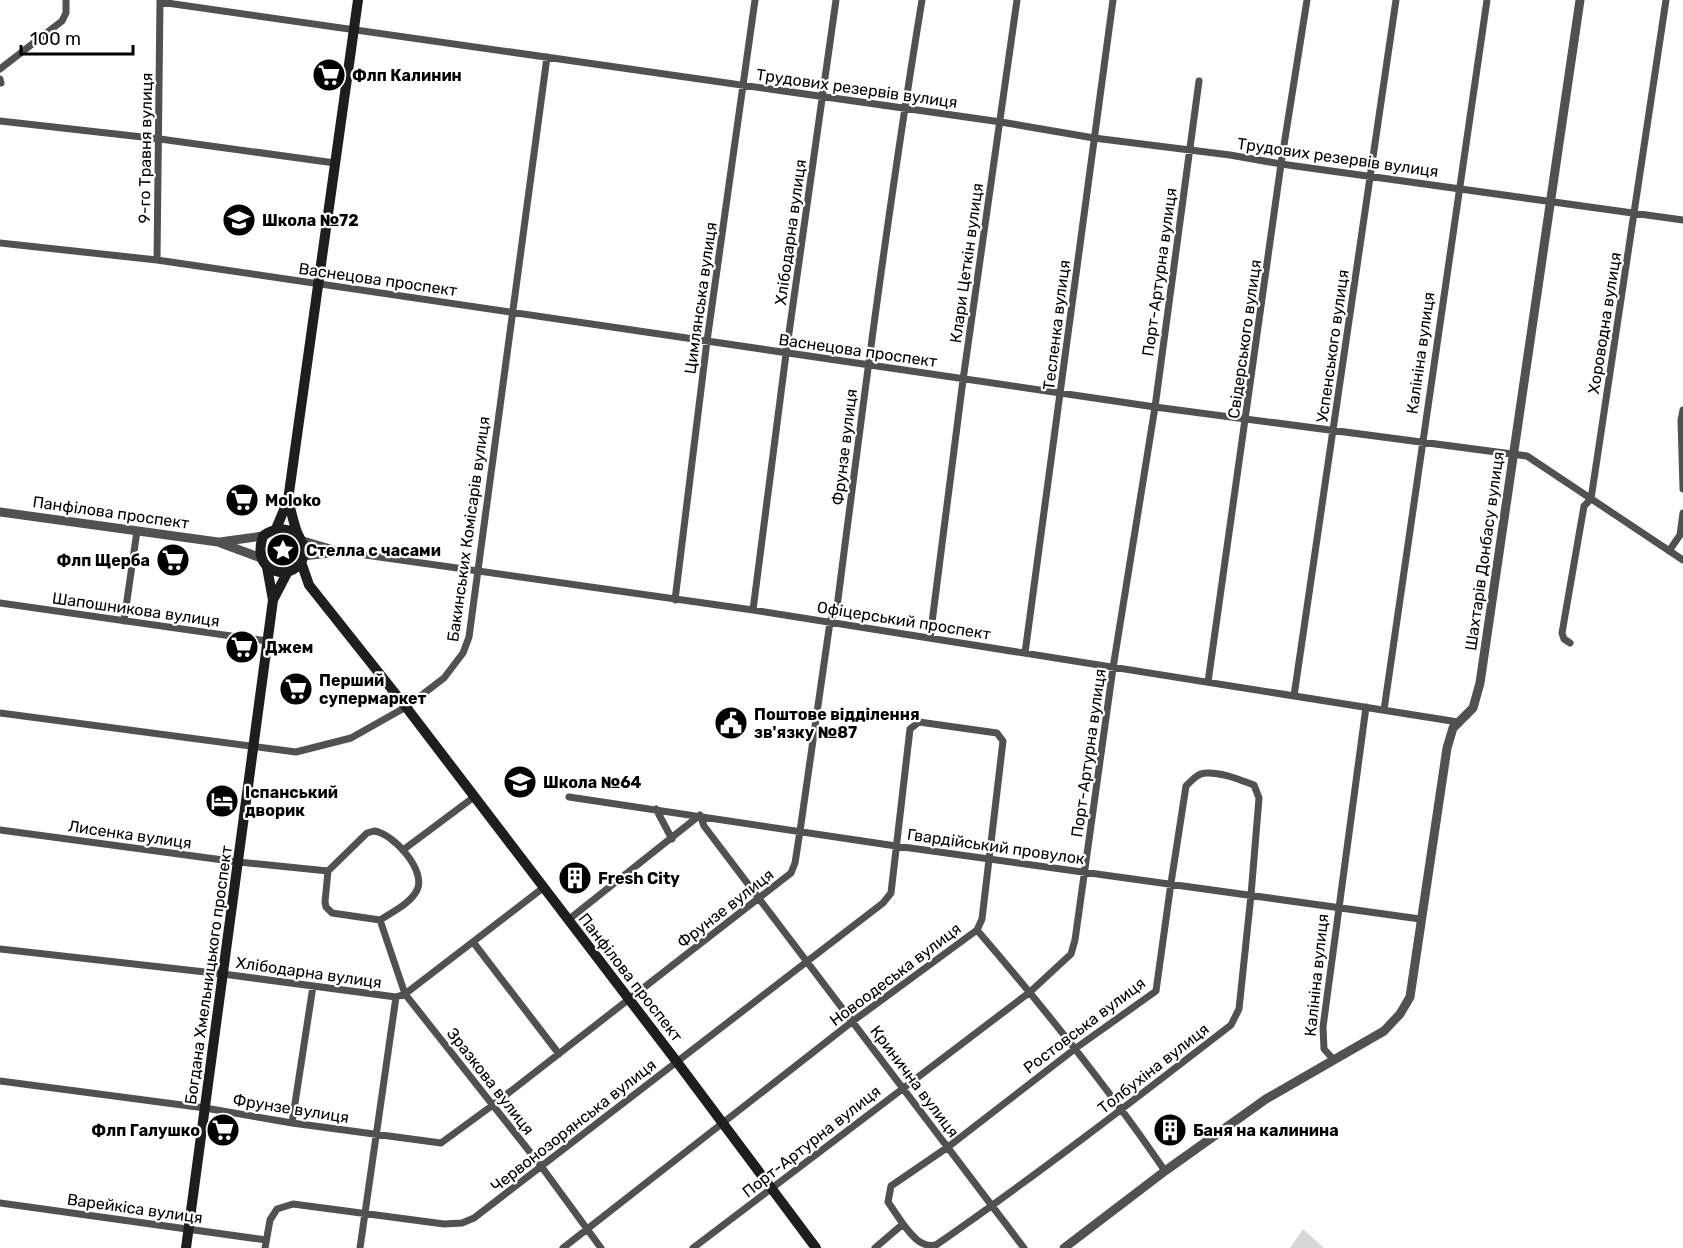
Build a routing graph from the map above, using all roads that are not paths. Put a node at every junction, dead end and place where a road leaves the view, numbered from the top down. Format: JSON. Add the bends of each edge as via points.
{"nodes":[{"id":1,"x":66,"y":0,"type":"edge"},
{"id":2,"x":358,"y":0,"type":"edge"},
{"id":3,"x":755,"y":0,"type":"edge"},
{"id":4,"x":836,"y":0,"type":"edge"},
{"id":5,"x":922,"y":0,"type":"edge"},
{"id":6,"x":1017,"y":0,"type":"edge"},
{"id":7,"x":1113,"y":0,"type":"edge"},
{"id":8,"x":1307,"y":0,"type":"edge"},
{"id":9,"x":1396,"y":0,"type":"edge"},
{"id":10,"x":1488,"y":0,"type":"edge"},
{"id":11,"x":1580,"y":0,"type":"edge"},
{"id":12,"x":1666,"y":0,"type":"edge"},
{"id":13,"x":160,"y":1,"type":"edge"},
{"id":14,"x":354,"y":28,"type":"junction"},
{"id":15,"x":547,"y":57,"type":"junction"},
{"id":16,"x":0,"y":69,"type":"edge"},
{"id":17,"x":1199,"y":81,"type":"dead end"},
{"id":18,"x":742,"y":85,"type":"junction"},
{"id":19,"x":823,"y":97,"type":"junction"},
{"id":20,"x":905,"y":108,"type":"junction"},
{"id":21,"x":0,"y":121,"type":"edge"},
{"id":22,"x":1001,"y":122,"type":"junction"},
{"id":23,"x":1094,"y":138,"type":"junction"},
{"id":24,"x":160,"y":139,"type":"junction"},
{"id":25,"x":1189,"y":151,"type":"junction"},
{"id":26,"x":335,"y":163,"type":"junction"},
{"id":27,"x":1281,"y":164,"type":"junction"},
{"id":28,"x":1371,"y":176,"type":"junction"},
{"id":29,"x":1460,"y":188,"type":"junction"},
{"id":30,"x":1550,"y":201,"type":"junction"},
{"id":31,"x":1635,"y":213,"type":"junction"},
{"id":32,"x":1683,"y":220,"type":"edge"},
{"id":33,"x":0,"y":243,"type":"edge"},
{"id":34,"x":157,"y":260,"type":"junction"},
{"id":35,"x":318,"y":284,"type":"junction"},
{"id":36,"x":513,"y":312,"type":"junction"},
{"id":37,"x":707,"y":340,"type":"junction"},
{"id":38,"x":786,"y":354,"type":"junction"},
{"id":39,"x":868,"y":366,"type":"junction"},
{"id":40,"x":963,"y":380,"type":"junction"},
{"id":41,"x":1061,"y":392,"type":"junction"},
{"id":42,"x":1155,"y":407,"type":"junction"},
{"id":43,"x":1683,"y":410,"type":"edge"},
{"id":44,"x":1247,"y":420,"type":"junction"},
{"id":45,"x":1334,"y":431,"type":"junction"},
{"id":46,"x":1422,"y":443,"type":"junction"},
{"id":47,"x":1513,"y":455,"type":"junction"},
{"id":48,"x":1683,"y":489,"type":"edge"},
{"id":49,"x":1591,"y":499,"type":"junction"},
{"id":50,"x":288,"y":500,"type":"junction"},
{"id":51,"x":0,"y":512,"type":"edge"},
{"id":52,"x":1683,"y":513,"type":"edge"},
{"id":53,"x":276,"y":529,"type":"junction"},
{"id":54,"x":137,"y":531,"type":"junction"},
{"id":55,"x":263,"y":536,"type":"junction"},
{"id":56,"x":299,"y":536,"type":"junction"},
{"id":57,"x":218,"y":542,"type":"junction"},
{"id":58,"x":1669,"y":551,"type":"junction"},
{"id":59,"x":344,"y":552,"type":"junction"},
{"id":60,"x":302,"y":560,"type":"junction"},
{"id":61,"x":1683,"y":560,"type":"edge"},
{"id":62,"x":264,"y":563,"type":"junction"},
{"id":63,"x":478,"y":570,"type":"junction"},
{"id":64,"x":287,"y":573,"type":"junction"},
{"id":65,"x":309,"y":585,"type":"junction"},
{"id":66,"x":273,"y":600,"type":"junction"},
{"id":67,"x":675,"y":600,"type":"junction"},
{"id":68,"x":0,"y":603,"type":"edge"},
{"id":69,"x":753,"y":610,"type":"junction"},
{"id":70,"x":124,"y":621,"type":"junction"},
{"id":71,"x":830,"y":622,"type":"junction"},
{"id":72,"x":930,"y":638,"type":"junction"},
{"id":73,"x":267,"y":641,"type":"junction"},
{"id":74,"x":1570,"y":643,"type":"dead end"},
{"id":75,"x":1024,"y":652,"type":"junction"},
{"id":76,"x":1113,"y":668,"type":"junction"},
{"id":77,"x":1208,"y":682,"type":"junction"},
{"id":78,"x":1294,"y":696,"type":"junction"},
{"id":79,"x":406,"y":707,"type":"junction"},
{"id":80,"x":1366,"y":707,"type":"junction"},
{"id":81,"x":1384,"y":710,"type":"junction"},
{"id":82,"x":0,"y":713,"type":"edge"},
{"id":83,"x":1458,"y":722,"type":"junction"},
{"id":84,"x":254,"y":747,"type":"junction"},
{"id":85,"x":1227,"y":777,"type":"joint"},
{"id":86,"x":474,"y":797,"type":"junction"},
{"id":87,"x":569,"y":797,"type":"dead end"},
{"id":88,"x":656,"y":809,"type":"junction"},
{"id":89,"x":700,"y":815,"type":"junction"},
{"id":90,"x":0,"y":830,"type":"edge"},
{"id":91,"x":800,"y":831,"type":"junction"},
{"id":92,"x":672,"y":839,"type":"junction"},
{"id":93,"x":896,"y":846,"type":"junction"},
{"id":94,"x":403,"y":850,"type":"junction"},
{"id":95,"x":988,"y":858,"type":"junction"},
{"id":96,"x":238,"y":862,"type":"junction"},
{"id":97,"x":327,"y":871,"type":"junction"},
{"id":98,"x":1085,"y":872,"type":"junction"},
{"id":99,"x":1170,"y":883,"type":"junction"},
{"id":100,"x":543,"y":888,"type":"junction"},
{"id":101,"x":1251,"y":895,"type":"junction"},
{"id":102,"x":758,"y":899,"type":"junction"},
{"id":103,"x":1338,"y":907,"type":"junction"},
{"id":104,"x":1420,"y":919,"type":"junction"},
{"id":105,"x":380,"y":920,"type":"junction"},
{"id":106,"x":568,"y":920,"type":"junction"},
{"id":107,"x":977,"y":930,"type":"junction"},
{"id":108,"x":473,"y":942,"type":"junction"},
{"id":109,"x":0,"y":949,"type":"edge"},
{"id":110,"x":809,"y":962,"type":"junction"},
{"id":111,"x":223,"y":974,"type":"junction"},
{"id":112,"x":313,"y":986,"type":"junction"},
{"id":113,"x":1030,"y":992,"type":"junction"},
{"id":114,"x":405,"y":994,"type":"junction"},
{"id":115,"x":396,"y":997,"type":"junction"},
{"id":116,"x":628,"y":999,"type":"junction"},
{"id":117,"x":853,"y":1021,"type":"junction"},
{"id":118,"x":1076,"y":1048,"type":"junction"},
{"id":119,"x":559,"y":1053,"type":"junction"},
{"id":120,"x":1333,"y":1059,"type":"junction"},
{"id":121,"x":677,"y":1062,"type":"junction"},
{"id":122,"x":0,"y":1081,"type":"edge"},
{"id":123,"x":902,"y":1087,"type":"junction"},
{"id":124,"x":493,"y":1105,"type":"junction"},
{"id":125,"x":205,"y":1108,"type":"junction"},
{"id":126,"x":1122,"y":1109,"type":"junction"},
{"id":127,"x":292,"y":1123,"type":"junction"},
{"id":128,"x":722,"y":1125,"type":"junction"},
{"id":129,"x":376,"y":1135,"type":"junction"},
{"id":130,"x":948,"y":1148,"type":"junction"},
{"id":131,"x":541,"y":1166,"type":"junction"},
{"id":132,"x":1165,"y":1171,"type":"junction"},
{"id":133,"x":771,"y":1189,"type":"junction"},
{"id":134,"x":0,"y":1203,"type":"edge"},
{"id":135,"x":992,"y":1206,"type":"junction"},
{"id":136,"x":365,"y":1214,"type":"junction"},
{"id":137,"x":903,"y":1224,"type":"junction"},
{"id":138,"x":189,"y":1228,"type":"junction"},
{"id":139,"x":587,"y":1229,"type":"junction"},
{"id":140,"x":266,"y":1240,"type":"junction"},
{"id":141,"x":186,"y":1248,"type":"edge"},
{"id":142,"x":265,"y":1248,"type":"edge"},
{"id":143,"x":360,"y":1248,"type":"edge"},
{"id":144,"x":563,"y":1248,"type":"edge"},
{"id":145,"x":601,"y":1248,"type":"edge"},
{"id":146,"x":693,"y":1248,"type":"edge"},
{"id":147,"x":816,"y":1248,"type":"edge"},
{"id":148,"x":875,"y":1248,"type":"edge"},
{"id":149,"x":1023,"y":1248,"type":"edge"},
{"id":150,"x":1064,"y":1248,"type":"edge"}],
"edges":[{"from":1,"to":16,"type":"street","via":[[62,21]]},
{"from":2,"to":14,"type":"main road"},
{"from":3,"to":18,"type":"street","name":"Цимлянська вулиця"},
{"from":4,"to":19,"type":"street","name":"Хлібодарна вулиця"},
{"from":5,"to":20,"type":"street","name":"Фрунзе вулиця"},
{"from":6,"to":22,"type":"street","name":"Клари Цеткін вулиця"},
{"from":7,"to":23,"type":"street","name":"Тесленка вулиця"},
{"from":8,"to":27,"type":"street","name":"Свідерського вулиця"},
{"from":9,"to":28,"type":"street","name":"Успенського вулиця"},
{"from":10,"to":29,"type":"street","name":"Калініна вулиця"},
{"from":11,"to":30,"type":"street","name":"Шахтарів Донбасу вулиця"},
{"from":12,"to":31,"type":"street","name":"Хороводна вулиця"},
{"from":13,"to":14,"type":"street","name":"Трудових резервів вулиця"},
{"from":13,"to":24,"type":"street","name":"9-го Травня вулиця"},
{"from":14,"to":15,"type":"street","name":"Трудових резервів вулиця"},
{"from":14,"to":26,"type":"main road"},
{"from":15,"to":18,"type":"street","name":"Трудових резервів вулиця"},
{"from":15,"to":36,"type":"street","name":"Бакинських Комісарів вулиця"},
{"from":17,"to":25,"type":"street","name":"Порт-Артурна вулиця"},
{"from":18,"to":19,"type":"street","name":"Трудових резервів вулиця"},
{"from":18,"to":37,"type":"street","name":"Цимлянська вулиця"},
{"from":19,"to":20,"type":"street","name":"Трудових резервів вулиця"},
{"from":19,"to":38,"type":"street","name":"Хлібодарна вулиця"},
{"from":20,"to":22,"type":"street","name":"Трудових резервів вулиця"},
{"from":20,"to":39,"type":"street","name":"Фрунзе вулиця"},
{"from":21,"to":24,"type":"street"},
{"from":22,"to":23,"type":"street","name":"Трудових резервів вулиця"},
{"from":22,"to":40,"type":"street","name":"Клари Цеткін вулиця"},
{"from":23,"to":25,"type":"street","name":"Трудових резервів вулиця"},
{"from":23,"to":41,"type":"street","name":"Тесленка вулиця"},
{"from":24,"to":26,"type":"street"},
{"from":24,"to":34,"type":"street","name":"9-го Травня вулиця"},
{"from":25,"to":27,"type":"street","name":"Трудових резервів вулиця"},
{"from":25,"to":42,"type":"street","name":"Порт-Артурна вулиця"},
{"from":26,"to":35,"type":"main road"},
{"from":27,"to":28,"type":"street","name":"Трудових резервів вулиця"},
{"from":27,"to":44,"type":"street","name":"Свідерського вулиця"},
{"from":28,"to":29,"type":"street","name":"Трудових резервів вулиця"},
{"from":28,"to":45,"type":"street","name":"Успенського вулиця"},
{"from":29,"to":30,"type":"street","name":"Трудових резервів вулиця"},
{"from":29,"to":46,"type":"street","name":"Калініна вулиця"},
{"from":30,"to":31,"type":"street","name":"Трудових резервів вулиця"},
{"from":30,"to":47,"type":"street","name":"Шахтарів Донбасу вулиця"},
{"from":31,"to":32,"type":"street","name":"Трудових резервів вулиця"},
{"from":31,"to":49,"type":"street","name":"Хороводна вулиця"},
{"from":33,"to":34,"type":"street","name":"Васнецова проспект"},
{"from":34,"to":35,"type":"street","name":"Васнецова проспект"},
{"from":35,"to":36,"type":"street","name":"Васнецова проспект"},
{"from":35,"to":50,"type":"main road"},
{"from":36,"to":37,"type":"street","name":"Васнецова проспект"},
{"from":36,"to":63,"type":"street","name":"Бакинських Комісарів вулиця"},
{"from":37,"to":38,"type":"street","name":"Васнецова проспект"},
{"from":37,"to":67,"type":"street","name":"Цимлянська вулиця"},
{"from":38,"to":39,"type":"street","name":"Васнецова проспект"},
{"from":38,"to":69,"type":"street","name":"Хлібодарна вулиця"},
{"from":39,"to":40,"type":"street","name":"Васнецова проспект"},
{"from":39,"to":71,"type":"street","name":"Фрунзе вулиця","via":[[837,607]]},
{"from":40,"to":41,"type":"street","name":"Васнецова проспект"},
{"from":40,"to":72,"type":"street","name":"Клари Цеткін вулиця"},
{"from":41,"to":42,"type":"street","name":"Васнецова проспект"},
{"from":41,"to":75,"type":"street","name":"Тесленка вулиця"},
{"from":42,"to":44,"type":"street","name":"Васнецова проспект"},
{"from":42,"to":76,"type":"street","name":"Порт-Артурна вулиця"},
{"from":43,"to":48,"type":"street"},
{"from":44,"to":45,"type":"street","name":"Васнецова проспект"},
{"from":44,"to":77,"type":"street","name":"Свідерського вулиця"},
{"from":45,"to":46,"type":"street","name":"Васнецова проспект"},
{"from":45,"to":78,"type":"street","name":"Успенського вулиця"},
{"from":46,"to":47,"type":"street","name":"Васнецова проспект"},
{"from":46,"to":81,"type":"street","name":"Калініна вулиця"},
{"from":47,"to":49,"type":"street","name":"Васнецова проспект","via":[[1527,456]]},
{"from":47,"to":83,"type":"street","name":"Шахтарів Донбасу вулиця","via":[[1477,696],[1473,708]]},
{"from":49,"to":58,"type":"street","name":"Васнецова проспект"},
{"from":49,"to":74,"type":"street","name":"Хороводна вулиця","via":[[1584,506],[1562,633]]},
{"from":50,"to":53,"type":"main road"},
{"from":50,"to":56,"type":"main road"},
{"from":51,"to":54,"type":"street","name":"Панфілова проспект"},
{"from":52,"to":58,"type":"street","via":[[1680,535]]},
{"from":53,"to":55,"type":"main road"},
{"from":53,"to":56,"type":"main road","via":[[287,529]]},
{"from":54,"to":57,"type":"street","name":"Панфілова проспект"},
{"from":54,"to":70,"type":"street"},
{"from":55,"to":57,"type":"street","name":"Панфілова проспект"},
{"from":55,"to":62,"type":"main road","via":[[259,547]]},
{"from":56,"to":59,"type":"street"},
{"from":56,"to":60,"type":"main road","via":[[304,548]]},
{"from":57,"to":62,"type":"street","name":"Панфілова проспект"},
{"from":58,"to":61,"type":"street","name":"Васнецова проспект"},
{"from":59,"to":60,"type":"street"},
{"from":59,"to":63,"type":"street","name":"Офіцерський проспект"},
{"from":60,"to":64,"type":"main road"},
{"from":60,"to":65,"type":"main road","name":"Панфілова проспект"},
{"from":62,"to":64,"type":"main road","via":[[277,572]]},
{"from":62,"to":66,"type":"main road"},
{"from":63,"to":67,"type":"street","name":"Офіцерський проспект"},
{"from":63,"to":79,"type":"street","name":"Бакинських Комісарів вулиця","via":[[469,638],[463,653],[444,678]]},
{"from":64,"to":65,"type":"main road","name":"Панфілова проспект"},
{"from":64,"to":66,"type":"main road"},
{"from":65,"to":79,"type":"main road","name":"Панфілова проспект"},
{"from":66,"to":73,"type":"main road","name":"Богдана Хмельницького проспект"},
{"from":67,"to":69,"type":"street","name":"Офіцерський проспект"},
{"from":68,"to":70,"type":"street","name":"Шапошникова вулиця"},
{"from":69,"to":71,"type":"street","name":"Офіцерський проспект"},
{"from":70,"to":73,"type":"street","name":"Шапошникова вулиця"},
{"from":71,"to":72,"type":"street","name":"Офіцерський проспект"},
{"from":71,"to":91,"type":"street","name":"Фрунзе вулиця"},
{"from":72,"to":75,"type":"street","name":"Офіцерський проспект"},
{"from":73,"to":84,"type":"main road","name":"Богдана Хмельницького проспект"},
{"from":75,"to":76,"type":"street","name":"Офіцерський проспект"},
{"from":76,"to":77,"type":"street","name":"Офіцерський проспект"},
{"from":76,"to":98,"type":"street","name":"Порт-Артурна вулиця"},
{"from":77,"to":78,"type":"street","name":"Офіцерський проспект"},
{"from":78,"to":80,"type":"street","name":"Офіцерський проспект"},
{"from":79,"to":84,"type":"street","name":"Бакинських Комісарів вулиця","via":[[351,738],[296,752]]},
{"from":79,"to":86,"type":"main road","name":"Панфілова проспект"},
{"from":80,"to":81,"type":"street","name":"Офіцерський проспект"},
{"from":80,"to":103,"type":"street","name":"Калініна вулиця"},
{"from":81,"to":83,"type":"street","name":"Офіцерський проспект"},
{"from":82,"to":84,"type":"street","name":"Бакинських Комісарів вулиця"},
{"from":83,"to":104,"type":"street","name":"Шахтарів Донбасу вулиця","via":[[1447,748]]},
{"from":84,"to":96,"type":"main road","name":"Богдана Хмельницького проспект"},
{"from":85,"to":99,"type":"street","name":"Ростовська вулиця","via":[[1205,772],[1186,786]]},
{"from":85,"to":101,"type":"street","name":"Толбухіна вулиця","via":[[1254,785],[1259,798]]},
{"from":86,"to":94,"type":"street"},
{"from":86,"to":100,"type":"main road","name":"Панфілова проспект"},
{"from":87,"to":88,"type":"street","name":"Гвардійський провулок"},
{"from":88,"to":89,"type":"street","name":"Гвардійський провулок"},
{"from":88,"to":92,"type":"street"},
{"from":89,"to":91,"type":"street","name":"Гвардійський провулок"},
{"from":89,"to":92,"type":"street"},
{"from":89,"to":102,"type":"street","name":"Кринична вулиця"},
{"from":90,"to":96,"type":"street","name":"Лисенка вулиця"},
{"from":91,"to":93,"type":"street","name":"Гвардійський провулок"},
{"from":91,"to":102,"type":"street","name":"Фрунзе вулиця","via":[[791,873]]},
{"from":92,"to":106,"type":"street"},
{"from":93,"to":95,"type":"street","name":"Гвардійський провулок"},
{"from":93,"to":95,"type":"street","name":"Новоодеська вулиця","via":[[910,729],[919,722],[997,733],[1004,741]]},
{"from":93,"to":110,"type":"street","name":"Червонозорянська вулиця","via":[[891,893]]},
{"from":94,"to":97,"type":"street","via":[[385,834],[371,831]]},
{"from":94,"to":105,"type":"street","via":[[419,873],[418,889]]},
{"from":95,"to":98,"type":"street","name":"Гвардійський провулок"},
{"from":95,"to":107,"type":"street","name":"Новоодеська вулиця","via":[[982,919]]},
{"from":96,"to":97,"type":"street","name":"Лисенка вулиця"},
{"from":96,"to":111,"type":"main road","name":"Богдана Хмельницького проспект"},
{"from":97,"to":105,"type":"street","via":[[325,902],[329,911]]},
{"from":98,"to":99,"type":"street","name":"Гвардійський провулок"},
{"from":98,"to":113,"type":"street","name":"Порт-Артурна вулиця","via":[[1071,954]]},
{"from":99,"to":101,"type":"street","name":"Гвардійський провулок"},
{"from":99,"to":118,"type":"street","name":"Ростовська вулиця","via":[[1156,991]]},
{"from":100,"to":106,"type":"main road","name":"Панфілова проспект"},
{"from":100,"to":108,"type":"street","name":"Хлібодарна вулиця"},
{"from":101,"to":103,"type":"street","name":"Гвардійський провулок"},
{"from":101,"to":126,"type":"street","name":"Толбухіна вулиця","via":[[1239,1010],[1234,1020]]},
{"from":102,"to":110,"type":"street","name":"Кринична вулиця"},
{"from":102,"to":116,"type":"street","name":"Фрунзе вулиця"},
{"from":103,"to":104,"type":"street","name":"Гвардійський провулок"},
{"from":103,"to":120,"type":"street","name":"Калініна вулиця","via":[[1322,1041]]},
{"from":104,"to":120,"type":"street","name":"Шахтарів Донбасу вулиця","via":[[1412,987],[1406,1005],[1384,1031]]},
{"from":105,"to":114,"type":"street","name":"Зразкова вулиця"},
{"from":106,"to":116,"type":"main road","name":"Панфілова проспект"},
{"from":107,"to":113,"type":"street"},
{"from":107,"to":117,"type":"street","name":"Новоодеська вулиця"},
{"from":108,"to":114,"type":"street","name":"Хлібодарна вулиця"},
{"from":108,"to":119,"type":"street"},
{"from":109,"to":111,"type":"street","name":"Хлібодарна вулиця"},
{"from":110,"to":117,"type":"street","name":"Кринична вулиця"},
{"from":110,"to":121,"type":"street","name":"Червонозорянська вулиця"},
{"from":111,"to":112,"type":"street","name":"Хлібодарна вулиця"},
{"from":111,"to":125,"type":"main road","name":"Богдана Хмельницького проспект"},
{"from":112,"to":115,"type":"street","name":"Хлібодарна вулиця"},
{"from":112,"to":127,"type":"street"},
{"from":113,"to":118,"type":"street"},
{"from":113,"to":123,"type":"street","name":"Порт-Артурна вулиця"},
{"from":114,"to":115,"type":"street","name":"Хлібодарна вулиця"},
{"from":114,"to":124,"type":"street","name":"Зразкова вулиця"},
{"from":115,"to":129,"type":"street"},
{"from":116,"to":119,"type":"street","name":"Фрунзе вулиця"},
{"from":116,"to":121,"type":"main road","name":"Панфілова проспект"},
{"from":117,"to":123,"type":"street","name":"Кринична вулиця"},
{"from":117,"to":128,"type":"street","name":"Новоодеська вулиця"},
{"from":118,"to":126,"type":"street"},
{"from":118,"to":130,"type":"street","name":"Ростовська вулиця"},
{"from":119,"to":124,"type":"street","name":"Фрунзе вулиця"},
{"from":120,"to":132,"type":"street","via":[[1266,1099]]},
{"from":121,"to":128,"type":"main road","name":"Панфілова проспект"},
{"from":121,"to":131,"type":"street","name":"Червонозорянська вулиця"},
{"from":122,"to":125,"type":"street","name":"Фрунзе вулиця"},
{"from":123,"to":130,"type":"street","name":"Кринична вулиця"},
{"from":123,"to":133,"type":"street","name":"Порт-Артурна вулиця"},
{"from":124,"to":129,"type":"street","name":"Фрунзе вулиця","via":[[441,1143]]},
{"from":124,"to":131,"type":"street","name":"Зразкова вулиця"},
{"from":125,"to":127,"type":"street","name":"Фрунзе вулиця"},
{"from":125,"to":138,"type":"main road","name":"Богдана Хмельницького проспект"},
{"from":126,"to":132,"type":"street"},
{"from":126,"to":135,"type":"street","name":"Толбухіна вулиця"},
{"from":127,"to":129,"type":"street","name":"Фрунзе вулиця"},
{"from":128,"to":133,"type":"main road","name":"Панфілова проспект"},
{"from":128,"to":139,"type":"street","name":"Новоодеська вулиця"},
{"from":129,"to":136,"type":"street"},
{"from":130,"to":135,"type":"street","name":"Кринична вулиця"},
{"from":130,"to":137,"type":"street","name":"Ростовська вулиця","via":[[891,1186],[888,1202]]},
{"from":131,"to":136,"type":"street","name":"Червонозорянська вулиця","via":[[462,1223]]},
{"from":131,"to":139,"type":"street","name":"Зразкова вулиця"},
{"from":132,"to":150,"type":"street"},
{"from":133,"to":146,"type":"street","name":"Порт-Артурна вулиця"},
{"from":133,"to":147,"type":"main road","name":"Панфілова проспект"},
{"from":134,"to":138,"type":"street","name":"Варейкіса вулиця"},
{"from":135,"to":137,"type":"street","name":"Толбухіна вулиця","via":[[933,1247],[920,1244]]},
{"from":135,"to":149,"type":"street","name":"Кринична вулиця"},
{"from":136,"to":140,"type":"street","name":"Червонозорянська вулиця","via":[[293,1204],[277,1209]]},
{"from":136,"to":143,"type":"street"},
{"from":137,"to":148,"type":"street"},
{"from":138,"to":140,"type":"street","name":"Варейкіса вулиця"},
{"from":138,"to":141,"type":"main road","name":"Богдана Хмельницького проспект"},
{"from":139,"to":144,"type":"street","name":"Новоодеська вулиця"},
{"from":139,"to":145,"type":"street","name":"Зразкова вулиця"},
{"from":140,"to":142,"type":"street"}]}
